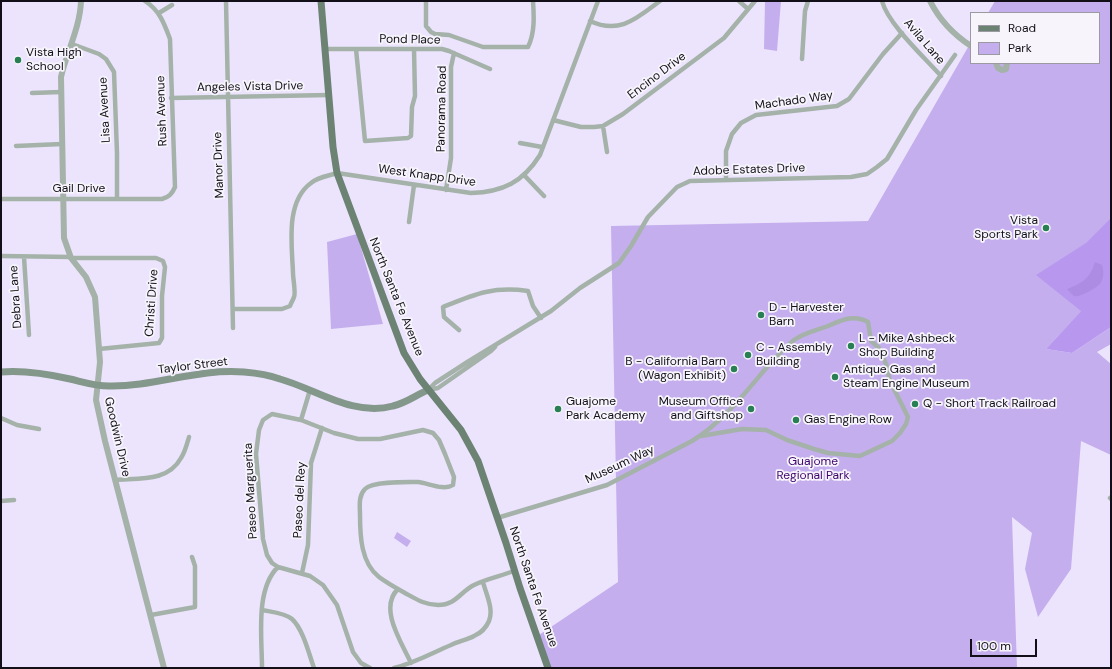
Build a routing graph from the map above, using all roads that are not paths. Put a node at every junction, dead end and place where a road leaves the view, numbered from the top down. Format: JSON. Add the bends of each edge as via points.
{"nodes":[{"id":1,"x":81,"y":1,"type":"edge"},
{"id":2,"x":145,"y":1,"type":"edge"},
{"id":3,"x":226,"y":1,"type":"edge"},
{"id":4,"x":321,"y":1,"type":"edge"},
{"id":5,"x":426,"y":1,"type":"edge"},
{"id":6,"x":533,"y":1,"type":"edge"},
{"id":7,"x":598,"y":1,"type":"edge"},
{"id":8,"x":660,"y":1,"type":"edge"},
{"id":9,"x":739,"y":1,"type":"edge"},
{"id":10,"x":755,"y":1,"type":"edge"},
{"id":11,"x":808,"y":1,"type":"edge"},
{"id":12,"x":882,"y":1,"type":"edge"},
{"id":13,"x":930,"y":1,"type":"edge"},
{"id":14,"x":172,"y":5,"type":"dead end"},
{"id":15,"x":748,"y":9,"type":"junction"},
{"id":16,"x":159,"y":14,"type":"junction"},
{"id":17,"x":590,"y":21,"type":"junction"},
{"id":18,"x":902,"y":33,"type":"junction"},
{"id":19,"x":961,"y":38,"type":"junction"},
{"id":20,"x":970,"y":41,"type":"edge"},
{"id":21,"x":72,"y":44,"type":"junction"},
{"id":22,"x":970,"y":45,"type":"edge"},
{"id":23,"x":325,"y":49,"type":"junction"},
{"id":24,"x":356,"y":49,"type":"junction"},
{"id":25,"x":414,"y":49,"type":"junction"},
{"id":26,"x":454,"y":53,"type":"junction"},
{"id":27,"x":955,"y":55,"type":"dead end"},
{"id":28,"x":802,"y":59,"type":"dead end"},
{"id":29,"x":996,"y":64,"type":"edge"},
{"id":30,"x":1007,"y":64,"type":"edge"},
{"id":31,"x":490,"y":69,"type":"dead end"},
{"id":32,"x":941,"y":76,"type":"junction"},
{"id":33,"x":61,"y":92,"type":"junction"},
{"id":34,"x":32,"y":93,"type":"dead end"},
{"id":35,"x":329,"y":95,"type":"junction"},
{"id":36,"x":227,"y":97,"type":"junction"},
{"id":37,"x":171,"y":98,"type":"junction"},
{"id":38,"x":553,"y":120,"type":"junction"},
{"id":39,"x":603,"y":126,"type":"junction"},
{"id":40,"x":62,"y":144,"type":"junction"},
{"id":41,"x":520,"y":144,"type":"dead end"},
{"id":42,"x":16,"y":146,"type":"dead end"},
{"id":43,"x":542,"y":147,"type":"junction"},
{"id":44,"x":607,"y":152,"type":"dead end"},
{"id":45,"x":337,"y":173,"type":"junction"},
{"id":46,"x":524,"y":175,"type":"junction"},
{"id":47,"x":726,"y":180,"type":"junction"},
{"id":48,"x":414,"y":185,"type":"junction"},
{"id":49,"x":446,"y":190,"type":"junction"},
{"id":50,"x":544,"y":196,"type":"dead end"},
{"id":51,"x":1,"y":199,"type":"edge"},
{"id":52,"x":63,"y":199,"type":"junction"},
{"id":53,"x":117,"y":199,"type":"junction"},
{"id":54,"x":157,"y":200,"type":"joint"},
{"id":55,"x":409,"y":222,"type":"dead end"},
{"id":56,"x":1,"y":256,"type":"edge"},
{"id":57,"x":24,"y":257,"type":"junction"},
{"id":58,"x":71,"y":257,"type":"junction"},
{"id":59,"x":233,"y":309,"type":"junction"},
{"id":60,"x":541,"y":318,"type":"junction"},
{"id":61,"x":233,"y":328,"type":"dead end"},
{"id":62,"x":459,"y":330,"type":"dead end"},
{"id":63,"x":29,"y":335,"type":"dead end"},
{"id":64,"x":99,"y":348,"type":"junction"},
{"id":65,"x":1,"y":372,"type":"edge"},
{"id":66,"x":97,"y":385,"type":"junction"},
{"id":67,"x":310,"y":390,"type":"junction"},
{"id":68,"x":428,"y":390,"type":"junction"},
{"id":69,"x":1,"y":418,"type":"edge"},
{"id":70,"x":302,"y":420,"type":"junction"},
{"id":71,"x":322,"y":428,"type":"junction"},
{"id":72,"x":39,"y":429,"type":"dead end"},
{"id":73,"x":701,"y":436,"type":"junction"},
{"id":74,"x":189,"y":437,"type":"dead end"},
{"id":75,"x":116,"y":480,"type":"junction"},
{"id":76,"x":14,"y":500,"type":"dead end"},
{"id":77,"x":1,"y":502,"type":"edge"},
{"id":78,"x":497,"y":518,"type":"junction"},
{"id":79,"x":192,"y":557,"type":"dead end"},
{"id":80,"x":278,"y":567,"type":"junction"},
{"id":81,"x":514,"y":571,"type":"junction"},
{"id":82,"x":302,"y":573,"type":"junction"},
{"id":83,"x":483,"y":582,"type":"junction"},
{"id":84,"x":398,"y":588,"type":"junction"},
{"id":85,"x":262,"y":610,"type":"junction"},
{"id":86,"x":151,"y":615,"type":"junction"},
{"id":87,"x":411,"y":663,"type":"junction"},
{"id":88,"x":164,"y":668,"type":"edge"},
{"id":89,"x":262,"y":668,"type":"edge"},
{"id":90,"x":314,"y":668,"type":"edge"},
{"id":91,"x":370,"y":668,"type":"edge"},
{"id":92,"x":394,"y":668,"type":"edge"},
{"id":93,"x":548,"y":668,"type":"edge"}],
"edges":[{"from":1,"to":21,"type":"street","name":"Goodwin Drive","via":[[80,18]]},
{"from":2,"to":16,"type":"street","name":"Rush Avenue"},
{"from":3,"to":36,"type":"street","name":"Manor Drive"},
{"from":4,"to":23,"type":"main road","name":"North Santa Fe Avenue"},
{"from":5,"to":6,"type":"street","via":[[426,26],[431,32],[489,48],[528,47],[534,19]]},
{"from":7,"to":17,"type":"street","name":"West Knapp Drive"},
{"from":8,"to":17,"type":"street","via":[[634,20],[624,24],[607,26]]},
{"from":9,"to":15,"type":"street"},
{"from":10,"to":15,"type":"street","name":"Encino Drive"},
{"from":11,"to":28,"type":"street"},
{"from":12,"to":18,"type":"street","name":"Avila Lane","via":[[885,11]]},
{"from":13,"to":19,"type":"street","via":[[939,16]]},
{"from":14,"to":16,"type":"street"},
{"from":15,"to":39,"type":"street","name":"Encino Drive","via":[[724,38],[623,114]]},
{"from":16,"to":37,"type":"street","name":"Rush Avenue","via":[[164,20],[170,39]]},
{"from":17,"to":38,"type":"street","name":"West Knapp Drive"},
{"from":18,"to":32,"type":"street","name":"Avila Lane"},
{"from":18,"to":47,"type":"street","name":"Machado Way","via":[[849,99],[837,106],[756,115],[741,123],[732,134],[726,151]]},
{"from":19,"to":20,"type":"street"},
{"from":19,"to":22,"type":"street"},
{"from":21,"to":33,"type":"street","name":"Goodwin Drive","via":[[61,77]]},
{"from":21,"to":53,"type":"street","name":"Lisa Avenue","via":[[99,54],[106,59],[114,72]]},
{"from":23,"to":24,"type":"street","name":"Pond Place"},
{"from":23,"to":35,"type":"main road","name":"North Santa Fe Avenue"},
{"from":24,"to":25,"type":"street","name":"Pond Place"},
{"from":24,"to":25,"type":"street","via":[[365,141],[411,136],[415,96]]},
{"from":25,"to":26,"type":"street","name":"Pond Place","via":[[442,49]]},
{"from":26,"to":31,"type":"street","name":"Pond Place"},
{"from":26,"to":49,"type":"street","name":"Panorama Road","via":[[451,67],[451,158]]},
{"from":27,"to":32,"type":"street","name":"Adobe Estates Drive"},
{"from":29,"to":30,"type":"street","via":[[1002,70]]},
{"from":32,"to":47,"type":"street","name":"Adobe Estates Drive","via":[[916,110],[887,159],[866,174],[851,177]]},
{"from":33,"to":34,"type":"street"},
{"from":33,"to":40,"type":"street","name":"Goodwin Drive"},
{"from":35,"to":36,"type":"street","name":"Angeles Vista Drive"},
{"from":35,"to":45,"type":"main road","name":"North Santa Fe Avenue"},
{"from":36,"to":37,"type":"street","name":"Angeles Vista Drive"},
{"from":36,"to":59,"type":"street","name":"Manor Drive"},
{"from":37,"to":54,"type":"street","name":"Rush Avenue","via":[[175,187],[168,197]]},
{"from":38,"to":39,"type":"street","name":"Encino Drive","via":[[581,127]]},
{"from":38,"to":43,"type":"street","name":"West Knapp Drive"},
{"from":39,"to":44,"type":"street"},
{"from":40,"to":42,"type":"street"},
{"from":40,"to":52,"type":"street","name":"Goodwin Drive"},
{"from":41,"to":43,"type":"street"},
{"from":43,"to":46,"type":"street","name":"West Knapp Drive","via":[[540,155]]},
{"from":45,"to":48,"type":"street","name":"West Knapp Drive"},
{"from":45,"to":59,"type":"street","via":[[312,182],[298,198],[292,220],[295,296],[290,306]]},
{"from":45,"to":68,"type":"main road","name":"North Santa Fe Avenue","via":[[404,353]]},
{"from":46,"to":49,"type":"street","name":"West Knapp Drive","via":[[488,193],[471,194]]},
{"from":46,"to":50,"type":"street"},
{"from":47,"to":60,"type":"street","name":"Adobe Estates Drive","via":[[690,181],[678,187],[648,217],[619,263],[580,288]]},
{"from":48,"to":49,"type":"street","name":"West Knapp Drive"},
{"from":48,"to":55,"type":"street"},
{"from":51,"to":52,"type":"street","name":"Gail Drive"},
{"from":52,"to":53,"type":"street","name":"Gail Drive"},
{"from":52,"to":58,"type":"street","name":"Goodwin Drive","via":[[64,238]]},
{"from":53,"to":54,"type":"street","name":"Gail Drive"},
{"from":56,"to":57,"type":"street"},
{"from":57,"to":58,"type":"street"},
{"from":57,"to":63,"type":"street","name":"Debra Lane"},
{"from":58,"to":64,"type":"street","name":"Goodwin Drive","via":[[86,277],[93,292]]},
{"from":58,"to":64,"type":"street","name":"Christi Drive","via":[[163,260],[165,267],[162,338],[159,343]]},
{"from":59,"to":61,"type":"street","name":"Manor Drive"},
{"from":60,"to":62,"type":"street","via":[[533,306],[528,291],[491,289],[443,307],[444,318]]},
{"from":60,"to":68,"type":"street","name":"Adobe Estates Drive","via":[[498,344],[442,386]]},
{"from":64,"to":66,"type":"street","name":"Goodwin Drive"},
{"from":65,"to":66,"type":"main road","name":"Taylor Street","via":[[28,372]]},
{"from":66,"to":67,"type":"main road","name":"Taylor Street","via":[[133,386],[201,374],[239,372],[280,379]]},
{"from":66,"to":75,"type":"street","name":"Goodwin Drive","via":[[96,400]]},
{"from":67,"to":68,"type":"main road","name":"Taylor Street","via":[[351,406],[375,408],[392,407]]},
{"from":67,"to":70,"type":"street"},
{"from":68,"to":78,"type":"main road","name":"North Santa Fe Avenue","via":[[470,446],[478,461]]},
{"from":69,"to":72,"type":"street"},
{"from":70,"to":71,"type":"street","name":"Paseo Marguerita"},
{"from":70,"to":80,"type":"street","name":"Paseo Marguerita","via":[[272,414],[263,420],[259,430],[256,454],[263,539],[267,555]]},
{"from":71,"to":82,"type":"street","name":"Paseo del Rey","via":[[311,464],[308,545]]},
{"from":71,"to":84,"type":"street","name":"Paseo Marguerita","via":[[358,439],[401,436],[423,430],[432,433],[439,440],[454,477],[453,485],[444,487],[419,482],[375,484],[366,488],[360,500],[360,529],[364,554],[369,566],[378,576]]},
{"from":73,"to":73,"type":"street","name":"Museum Way","via":[[728,412],[770,363],[795,340],[847,318],[856,317],[868,322],[871,341],[879,348],[890,381],[908,417],[906,424],[892,441],[860,456],[828,453],[787,440],[766,430],[742,429]]},
{"from":73,"to":78,"type":"street","name":"Museum Way","via":[[607,485]]},
{"from":74,"to":75,"type":"street","via":[[181,458],[167,472],[159,476]]},
{"from":75,"to":86,"type":"street","name":"Goodwin Drive"},
{"from":76,"to":77,"type":"street"},
{"from":78,"to":81,"type":"main road","name":"North Santa Fe Avenue"},
{"from":79,"to":86,"type":"street","via":[[195,566],[195,607]]},
{"from":80,"to":82,"type":"street"},
{"from":80,"to":85,"type":"street","via":[[268,583]]},
{"from":81,"to":83,"type":"street","name":"Paseo Marguerita"},
{"from":81,"to":93,"type":"main road","name":"North Santa Fe Avenue"},
{"from":82,"to":91,"type":"street","via":[[323,585],[329,592],[336,604],[353,652],[361,663]]},
{"from":83,"to":84,"type":"street","name":"Paseo Marguerita","via":[[471,587],[455,601],[439,605],[427,604]]},
{"from":83,"to":87,"type":"street","via":[[490,604],[490,620],[484,629],[475,636]]},
{"from":84,"to":87,"type":"street","via":[[393,593],[389,606],[390,618]]},
{"from":85,"to":89,"type":"street"},
{"from":85,"to":90,"type":"street","via":[[285,615],[292,620],[300,630]]},
{"from":86,"to":88,"type":"street","name":"Goodwin Drive"},
{"from":87,"to":92,"type":"street"}]}
